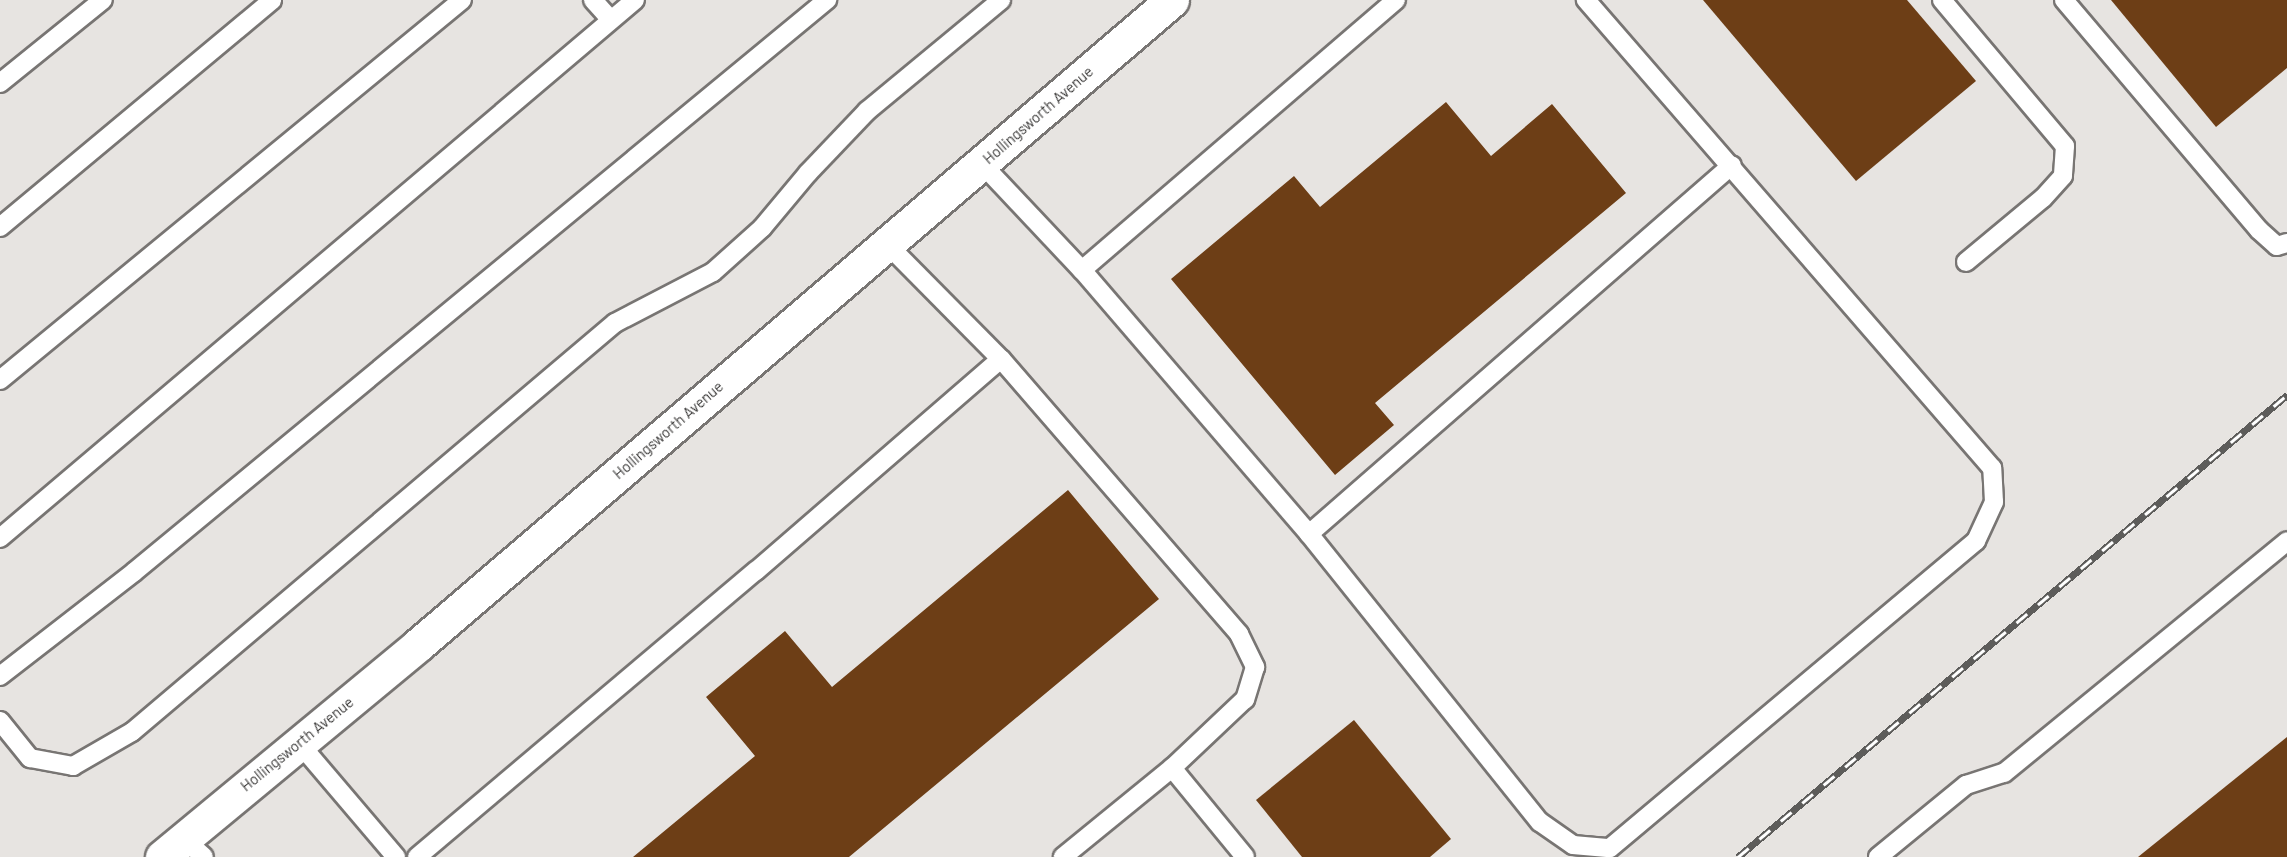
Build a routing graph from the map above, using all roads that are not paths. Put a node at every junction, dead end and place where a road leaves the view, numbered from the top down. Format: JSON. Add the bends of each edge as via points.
{"nodes":[{"id":1,"x":103,"y":0,"type":"edge"},
{"id":2,"x":272,"y":0,"type":"edge"},
{"id":3,"x":462,"y":0,"type":"edge"},
{"id":4,"x":593,"y":0,"type":"edge"},
{"id":5,"x":635,"y":0,"type":"edge"},
{"id":6,"x":827,"y":0,"type":"edge"},
{"id":7,"x":1001,"y":0,"type":"edge"},
{"id":8,"x":1172,"y":0,"type":"edge"},
{"id":9,"x":1396,"y":0,"type":"edge"},
{"id":10,"x":1586,"y":0,"type":"edge"},
{"id":11,"x":1942,"y":0,"type":"edge"},
{"id":12,"x":2064,"y":0,"type":"edge"},
{"id":13,"x":610,"y":20,"type":"junction"},
{"id":14,"x":0,"y":83,"type":"edge"},
{"id":15,"x":981,"y":163,"type":"junction"},
{"id":16,"x":1732,"y":165,"type":"junction"},
{"id":17,"x":0,"y":227,"type":"edge"},
{"id":18,"x":2287,"y":243,"type":"edge"},
{"id":19,"x":887,"y":244,"type":"junction"},
{"id":20,"x":1966,"y":262,"type":"dead end"},
{"id":21,"x":1082,"y":270,"type":"junction"},
{"id":22,"x":1001,"y":359,"type":"junction"},
{"id":23,"x":0,"y":380,"type":"edge"},
{"id":24,"x":1309,"y":534,"type":"junction"},
{"id":25,"x":0,"y":538,"type":"edge"},
{"id":26,"x":2287,"y":541,"type":"edge"},
{"id":27,"x":0,"y":676,"type":"edge"},
{"id":28,"x":0,"y":721,"type":"edge"},
{"id":29,"x":299,"y":743,"type":"junction"},
{"id":30,"x":1172,"y":768,"type":"junction"},
{"id":31,"x":183,"y":851,"type":"edge"},
{"id":32,"x":396,"y":857,"type":"edge"},
{"id":33,"x":417,"y":857,"type":"edge"},
{"id":34,"x":1063,"y":857,"type":"edge"},
{"id":35,"x":1245,"y":857,"type":"edge"},
{"id":36,"x":1878,"y":857,"type":"edge"}],
"edges":[{"from":1,"to":14,"type":"lane"},
{"from":2,"to":17,"type":"lane"},
{"from":3,"to":23,"type":"lane"},
{"from":4,"to":13,"type":"lane"},
{"from":5,"to":13,"type":"lane"},
{"from":6,"to":27,"type":"lane","via":[[134,572]]},
{"from":7,"to":28,"type":"lane","via":[[867,111],[762,228],[713,272],[615,323],[132,732],[74,766],[30,758]]},
{"from":8,"to":15,"type":"street","name":"Hollingsworth Avenue"},
{"from":9,"to":21,"type":"lane"},
{"from":10,"to":16,"type":"lane"},
{"from":11,"to":20,"type":"lane","via":[[2065,146],[2063,176],[2043,198]]},
{"from":12,"to":18,"type":"lane","via":[[2259,230],[2277,246]]},
{"from":13,"to":25,"type":"lane"},
{"from":15,"to":19,"type":"street","name":"Hollingsworth Avenue"},
{"from":15,"to":21,"type":"lane"},
{"from":16,"to":24,"type":"lane"},
{"from":16,"to":24,"type":"lane","via":[[1992,468],[1994,502],[1976,540],[1610,848],[1573,845],[1540,822]]},
{"from":19,"to":22,"type":"lane"},
{"from":19,"to":29,"type":"street","name":"Hollingsworth Avenue"},
{"from":21,"to":24,"type":"lane"},
{"from":22,"to":30,"type":"lane","via":[[1239,634],[1255,667],[1245,699]]},
{"from":22,"to":33,"type":"lane"},
{"from":26,"to":36,"type":"lane","via":[[2004,773],[1966,785]]},
{"from":29,"to":31,"type":"street","name":"Hollingsworth Avenue"},
{"from":29,"to":32,"type":"lane"},
{"from":30,"to":34,"type":"lane"},
{"from":30,"to":35,"type":"lane"}]}
